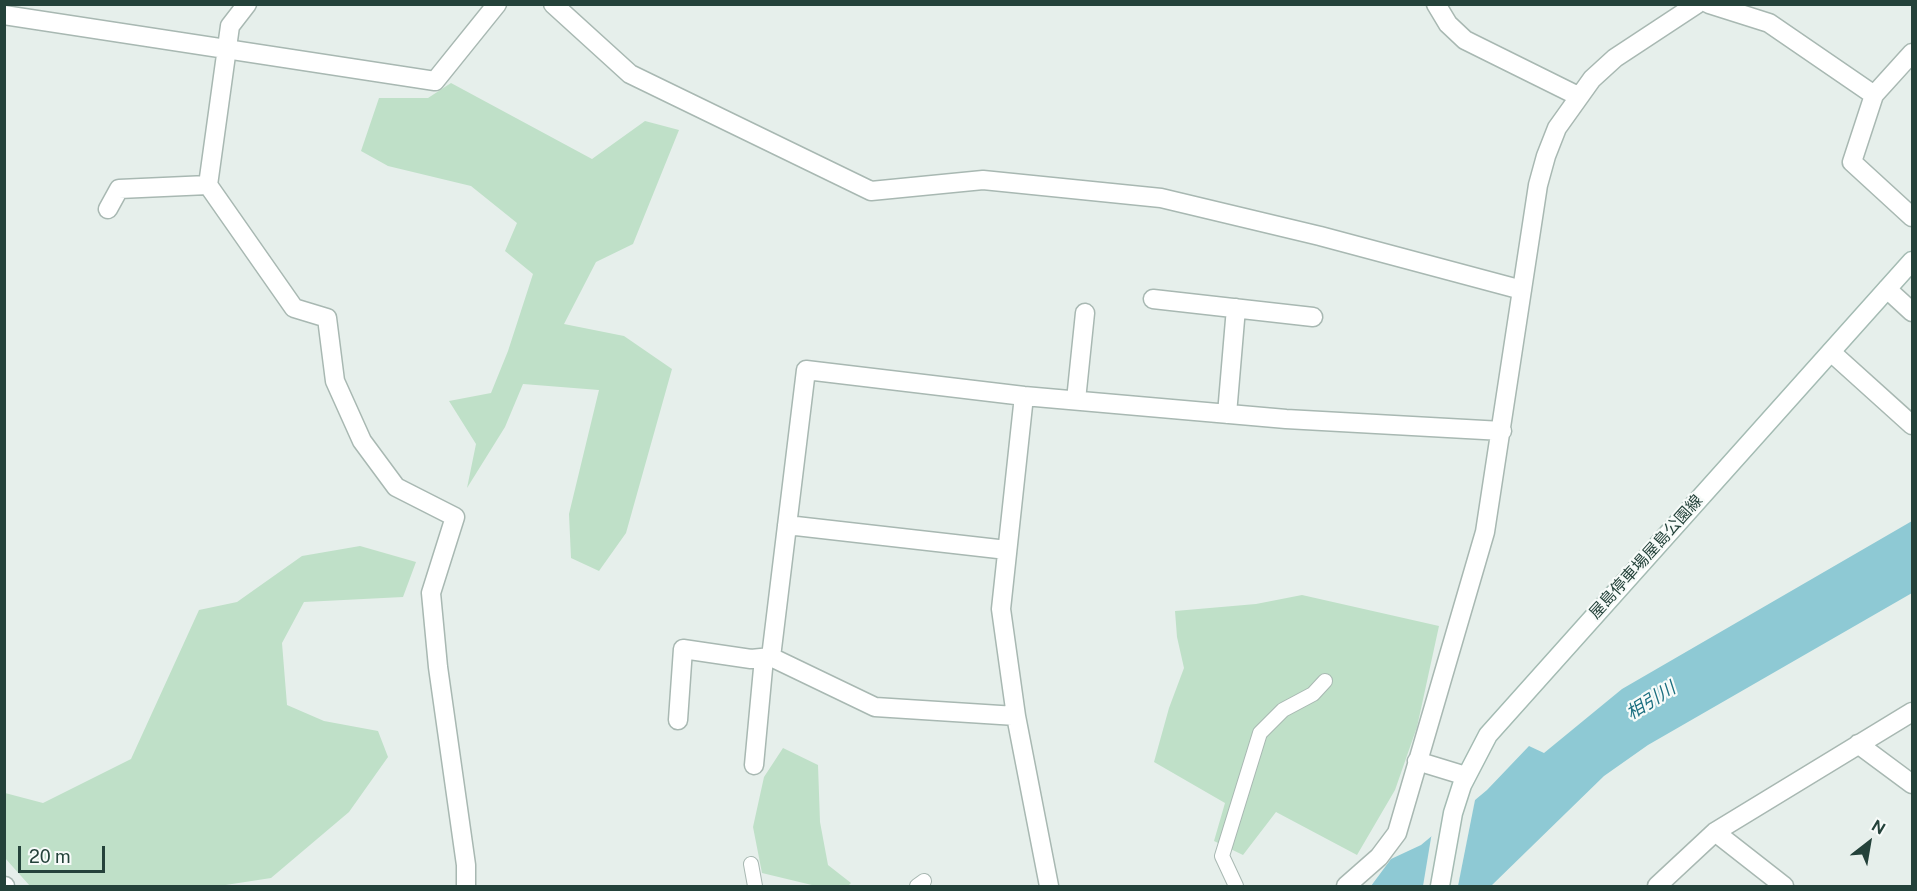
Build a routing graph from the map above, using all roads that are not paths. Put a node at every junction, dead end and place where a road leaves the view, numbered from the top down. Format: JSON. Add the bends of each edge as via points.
{"nodes":[{"id":1,"x":247,"y":4,"type":"edge"},
{"id":2,"x":497,"y":4,"type":"edge"},
{"id":3,"x":553,"y":4,"type":"edge"},
{"id":4,"x":1436,"y":4,"type":"edge"},
{"id":5,"x":1697,"y":4,"type":"edge"},
{"id":6,"x":1709,"y":4,"type":"edge"},
{"id":7,"x":4,"y":15,"type":"edge"},
{"id":8,"x":226,"y":50,"type":"junction"},
{"id":9,"x":1912,"y":53,"type":"edge"},
{"id":10,"x":1874,"y":94,"type":"junction"},
{"id":11,"x":1578,"y":96,"type":"junction"},
{"id":12,"x":207,"y":185,"type":"junction"},
{"id":13,"x":108,"y":209,"type":"dead end"},
{"id":14,"x":1912,"y":217,"type":"edge"},
{"id":15,"x":1912,"y":261,"type":"edge"},
{"id":16,"x":1887,"y":289,"type":"junction"},
{"id":17,"x":1522,"y":290,"type":"junction"},
{"id":18,"x":1153,"y":299,"type":"dead end"},
{"id":19,"x":1236,"y":308,"type":"junction"},
{"id":20,"x":1912,"y":312,"type":"edge"},
{"id":21,"x":1085,"y":313,"type":"dead end"},
{"id":22,"x":1313,"y":317,"type":"dead end"},
{"id":23,"x":1831,"y":352,"type":"junction"},
{"id":24,"x":1024,"y":396,"type":"junction"},
{"id":25,"x":1076,"y":400,"type":"junction"},
{"id":26,"x":1227,"y":414,"type":"junction"},
{"id":27,"x":1912,"y":425,"type":"edge"},
{"id":28,"x":1502,"y":431,"type":"junction"},
{"id":29,"x":787,"y":525,"type":"junction"},
{"id":30,"x":1007,"y":550,"type":"junction"},
{"id":31,"x":768,"y":658,"type":"junction"},
{"id":32,"x":1325,"y":681,"type":"dead end"},
{"id":33,"x":1912,"y":712,"type":"edge"},
{"id":34,"x":1016,"y":716,"type":"junction"},
{"id":35,"x":678,"y":720,"type":"dead end"},
{"id":36,"x":1858,"y":744,"type":"junction"},
{"id":37,"x":1417,"y":761,"type":"junction"},
{"id":38,"x":754,"y":765,"type":"dead end"},
{"id":39,"x":1463,"y":783,"type":"junction"},
{"id":40,"x":1912,"y":784,"type":"edge"},
{"id":41,"x":1715,"y":832,"type":"junction"},
{"id":42,"x":751,"y":864,"type":"dead end"},
{"id":43,"x":466,"y":886,"type":"edge"},
{"id":44,"x":754,"y":886,"type":"edge"},
{"id":45,"x":1049,"y":886,"type":"edge"},
{"id":46,"x":1236,"y":886,"type":"edge"},
{"id":47,"x":1346,"y":886,"type":"edge"},
{"id":48,"x":1440,"y":886,"type":"edge"},
{"id":49,"x":1657,"y":886,"type":"edge"},
{"id":50,"x":1784,"y":886,"type":"edge"}],
"edges":[{"from":1,"to":8,"type":"street","via":[[230,26]]},
{"from":2,"to":8,"type":"street","via":[[435,81]]},
{"from":3,"to":17,"type":"street","via":[[630,74],[871,191],[983,180],[1161,198]]},
{"from":4,"to":11,"type":"street","via":[[1448,24],[1465,40]]},
{"from":5,"to":11,"type":"street","via":[[1615,58]]},
{"from":6,"to":10,"type":"street","via":[[1769,22]]},
{"from":7,"to":8,"type":"street"},
{"from":8,"to":12,"type":"street"},
{"from":9,"to":10,"type":"street"},
{"from":10,"to":14,"type":"street","via":[[1852,162]]},
{"from":11,"to":17,"type":"street","via":[[1557,128],[1546,156]]},
{"from":12,"to":13,"type":"street","via":[[118,189]]},
{"from":12,"to":43,"type":"street","via":[[294,308],[327,318],[335,381],[362,441],[389,478],[396,487],[455,517],[431,593]]},
{"from":15,"to":16,"type":"street","name":"屋島停車場屋島公園線"},
{"from":16,"to":20,"type":"street"},
{"from":16,"to":23,"type":"street","name":"屋島停車場屋島公園線"},
{"from":17,"to":28,"type":"street"},
{"from":18,"to":19,"type":"street"},
{"from":19,"to":22,"type":"street"},
{"from":19,"to":26,"type":"street"},
{"from":21,"to":25,"type":"street"},
{"from":23,"to":27,"type":"street"},
{"from":23,"to":39,"type":"street","name":"屋島停車場屋島公園線","via":[[1506,712],[1488,735]]},
{"from":24,"to":25,"type":"street"},
{"from":24,"to":29,"type":"street","via":[[806,370]]},
{"from":24,"to":30,"type":"street"},
{"from":25,"to":26,"type":"street"},
{"from":26,"to":28,"type":"street"},
{"from":28,"to":37,"type":"street","via":[[1488,520]]},
{"from":29,"to":30,"type":"street"},
{"from":29,"to":31,"type":"street"},
{"from":30,"to":34,"type":"street","via":[[1001,609]]},
{"from":31,"to":34,"type":"street","via":[[875,707]]},
{"from":31,"to":35,"type":"street","via":[[683,649]]},
{"from":31,"to":38,"type":"street"},
{"from":32,"to":46,"type":"lane","via":[[1313,694],[1283,710],[1260,733],[1222,856]]},
{"from":33,"to":36,"type":"street"},
{"from":34,"to":45,"type":"street"},
{"from":36,"to":40,"type":"street"},
{"from":36,"to":41,"type":"street"},
{"from":37,"to":39,"type":"street"},
{"from":37,"to":47,"type":"street","via":[[1396,833],[1378,857]]},
{"from":39,"to":48,"type":"street","name":"屋島停車場屋島公園線","via":[[1453,813]]},
{"from":41,"to":49,"type":"street"},
{"from":41,"to":50,"type":"street"},
{"from":42,"to":44,"type":"lane"}]}
